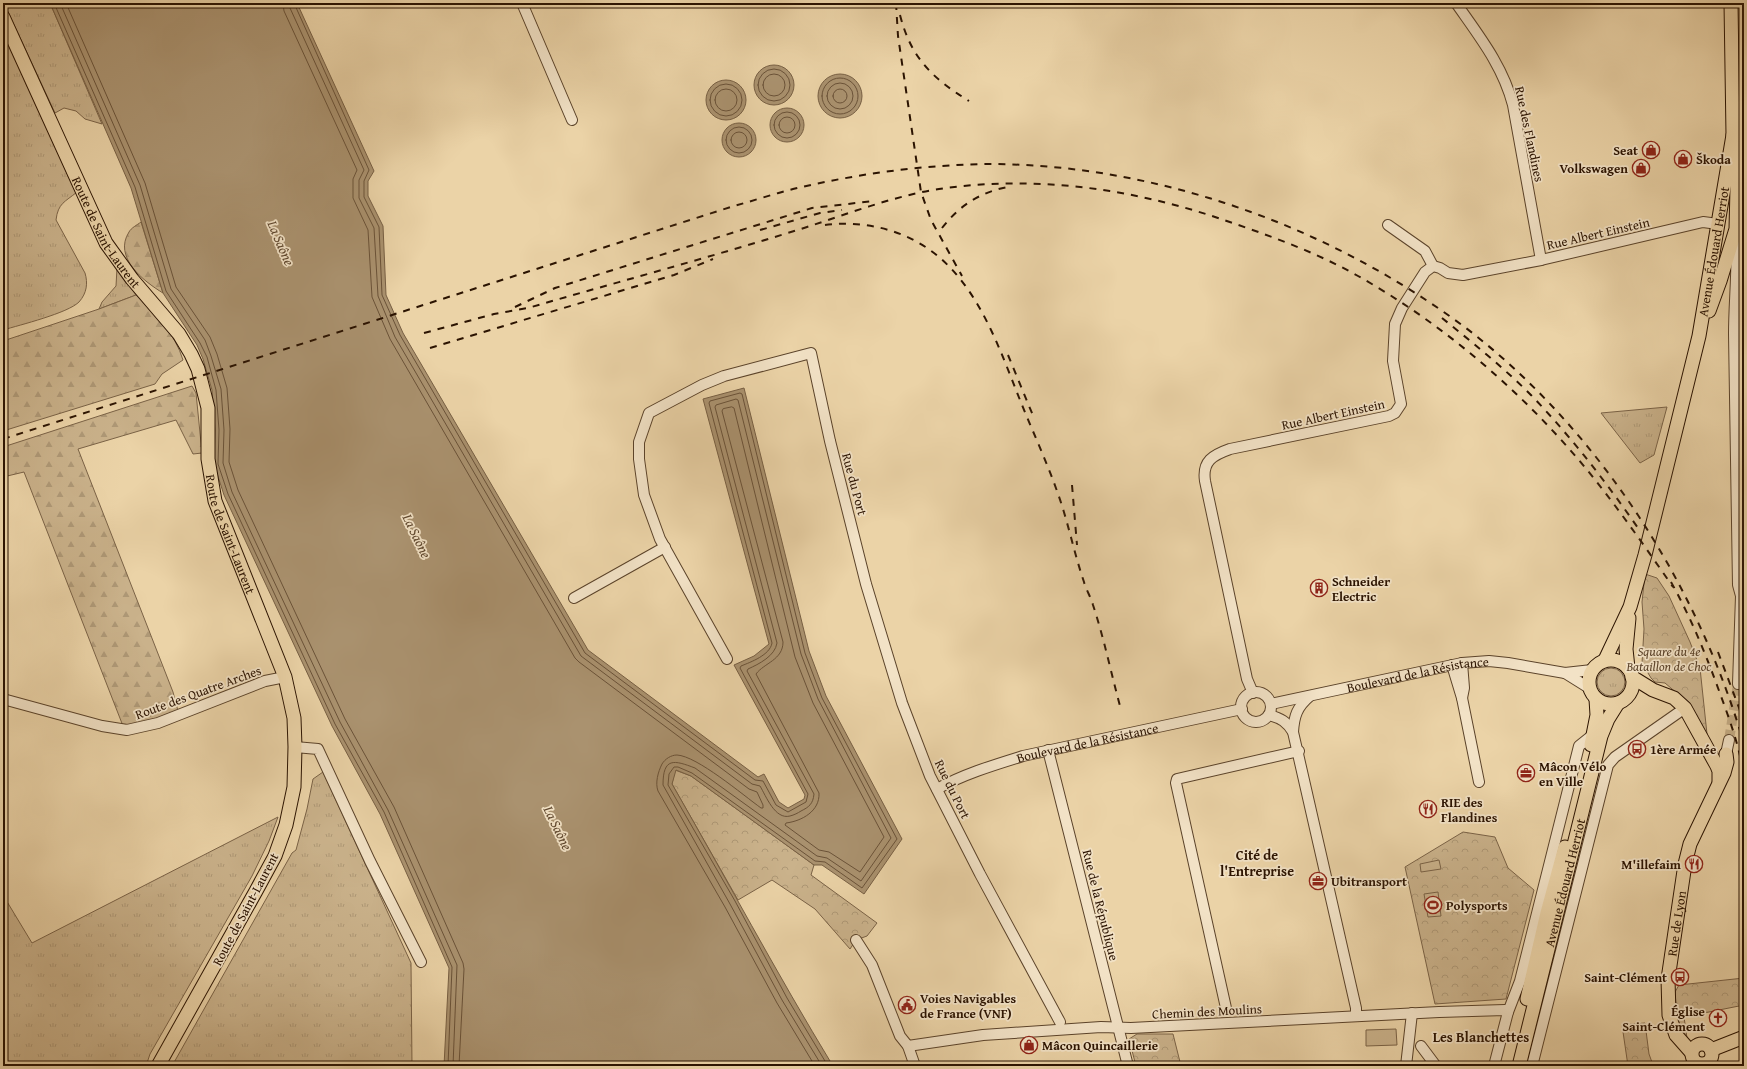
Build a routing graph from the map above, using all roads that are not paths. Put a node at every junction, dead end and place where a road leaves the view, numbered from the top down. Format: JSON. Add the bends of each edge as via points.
{"nodes":[{"id":1,"x":522,"y":3,"type":"edge"},
{"id":2,"x":1456,"y":3,"type":"edge"},
{"id":3,"x":1731,"y":3,"type":"edge"},
{"id":4,"x":3,"y":17,"type":"edge"},
{"id":5,"x":572,"y":120,"type":"dead end"},
{"id":6,"x":1733,"y":135,"type":"junction"},
{"id":7,"x":1718,"y":224,"type":"junction"},
{"id":8,"x":1388,"y":225,"type":"dead end"},
{"id":9,"x":1736,"y":229,"type":"junction"},
{"id":10,"x":1541,"y":260,"type":"junction"},
{"id":11,"x":1432,"y":266,"type":"junction"},
{"id":12,"x":1720,"y":281,"type":"junction"},
{"id":13,"x":1734,"y":306,"type":"junction"},
{"id":14,"x":1699,"y":336,"type":"junction"},
{"id":15,"x":664,"y":547,"type":"junction"},
{"id":16,"x":1742,"y":592,"type":"edge"},
{"id":17,"x":574,"y":598,"type":"dead end"},
{"id":18,"x":1630,"y":608,"type":"junction"},
{"id":19,"x":727,"y":659,"type":"dead end"},
{"id":20,"x":1605,"y":660,"type":"junction"},
{"id":21,"x":1462,"y":663,"type":"junction"},
{"id":22,"x":1452,"y":665,"type":"junction"},
{"id":23,"x":1592,"y":670,"type":"junction"},
{"id":24,"x":1630,"y":672,"type":"junction"},
{"id":25,"x":1566,"y":673,"type":"junction"},
{"id":26,"x":285,"y":677,"type":"junction"},
{"id":27,"x":1738,"y":684,"type":"tunnel mouth"},
{"id":28,"x":1589,"y":688,"type":"junction"},
{"id":29,"x":1654,"y":690,"type":"junction"},
{"id":30,"x":1253,"y":693,"type":"junction"},
{"id":31,"x":1311,"y":695,"type":"junction"},
{"id":32,"x":1629,"y":695,"type":"junction"},
{"id":33,"x":1462,"y":698,"type":"junction"},
{"id":34,"x":3,"y":699,"type":"edge"},
{"id":35,"x":1596,"y":699,"type":"junction"},
{"id":36,"x":1618,"y":703,"type":"junction"},
{"id":37,"x":1271,"y":704,"type":"junction"},
{"id":38,"x":1685,"y":708,"type":"junction"},
{"id":39,"x":1242,"y":709,"type":"junction"},
{"id":40,"x":1269,"y":715,"type":"junction"},
{"id":41,"x":1294,"y":732,"type":"junction"},
{"id":42,"x":1594,"y":734,"type":"junction"},
{"id":43,"x":1698,"y":734,"type":"junction"},
{"id":44,"x":1729,"y":740,"type":"tunnel mouth"},
{"id":45,"x":295,"y":747,"type":"junction"},
{"id":46,"x":1048,"y":750,"type":"junction"},
{"id":47,"x":1299,"y":751,"type":"junction"},
{"id":48,"x":1726,"y":754,"type":"junction"},
{"id":49,"x":1711,"y":755,"type":"junction"},
{"id":50,"x":1719,"y":781,"type":"junction"},
{"id":51,"x":1479,"y":782,"type":"dead end"},
{"id":52,"x":937,"y":789,"type":"junction"},
{"id":53,"x":856,"y":940,"type":"dead end"},
{"id":54,"x":422,"y":962,"type":"dead end"},
{"id":55,"x":1226,"y":1008,"type":"dead end"},
{"id":56,"x":1508,"y":1012,"type":"junction"},
{"id":57,"x":1412,"y":1013,"type":"junction"},
{"id":58,"x":1356,"y":1016,"type":"junction"},
{"id":59,"x":1060,"y":1022,"type":"dead end"},
{"id":60,"x":1118,"y":1029,"type":"junction"},
{"id":61,"x":1744,"y":1037,"type":"edge"},
{"id":62,"x":908,"y":1046,"type":"junction"},
{"id":63,"x":1421,"y":1046,"type":"dead end"},
{"id":64,"x":1691,"y":1047,"type":"junction"},
{"id":65,"x":1711,"y":1050,"type":"junction"},
{"id":66,"x":1698,"y":1065,"type":"edge"},
{"id":67,"x":158,"y":1066,"type":"edge"},
{"id":68,"x":915,"y":1066,"type":"edge"},
{"id":69,"x":1128,"y":1066,"type":"edge"},
{"id":70,"x":1406,"y":1066,"type":"edge"},
{"id":71,"x":1436,"y":1066,"type":"edge"},
{"id":72,"x":1494,"y":1066,"type":"edge"},
{"id":73,"x":1511,"y":1066,"type":"edge"},
{"id":74,"x":1519,"y":1066,"type":"edge"},
{"id":75,"x":1532,"y":1066,"type":"edge"}],
"edges":[{"from":1,"to":5,"type":"street"},
{"from":2,"to":10,"type":"street","name":"Rue des Flandines","via":[[1496,62],[1508,87]]},
{"from":3,"to":6,"type":"main road"},
{"from":4,"to":26,"type":"main road","name":"Route de Saint-Laurent","via":[[106,243],[132,280],[176,330],[195,361],[207,403],[208,459],[215,501]]},
{"from":6,"to":7,"type":"main road","name":"Avenue Édouard Herriot"},
{"from":6,"to":9,"type":"main road","name":"Avenue Édouard Herriot","via":[[1737,188]]},
{"from":7,"to":10,"type":"street","name":"Rue Albert Einstein","via":[[1703,222]]},
{"from":7,"to":14,"type":"main road","name":"Avenue Édouard Herriot"},
{"from":8,"to":11,"type":"street","via":[[1425,251]]},
{"from":9,"to":12,"type":"main road","name":"Avenue Édouard Herriot"},
{"from":9,"to":13,"type":"street"},
{"from":10,"to":11,"type":"street","name":"Rue Albert Einstein","via":[[1463,275],[1448,273]]},
{"from":11,"to":30,"type":"street","name":"Rue Albert Einstein","via":[[1425,272],[1402,308],[1395,324],[1393,361],[1401,398],[1401,404],[1395,413],[1230,449],[1216,454],[1207,463],[1205,481],[1247,679]]},
{"from":12,"to":13,"type":"street","via":[[1731,290]]},
{"from":12,"to":14,"type":"main road","name":"Avenue Édouard Herriot"},
{"from":13,"to":16,"type":"street","via":[[1738,585]]},
{"from":14,"to":18,"type":"main road","name":"Avenue Édouard Herriot"},
{"from":15,"to":17,"type":"street"},
{"from":15,"to":19,"type":"street","name":"Rue du Port"},
{"from":15,"to":52,"type":"street","name":"Rue du Port","via":[[650,515],[640,471],[639,442],[649,413],[724,376],[811,353],[830,440],[888,662]]},
{"from":16,"to":27,"type":"street"},
{"from":18,"to":20,"type":"main road","name":"Avenue Édouard Herriot"},
{"from":18,"to":24,"type":"main road","name":"Avenue Édouard Herriot","via":[[1626,649]]},
{"from":20,"to":23,"type":"main road"},
{"from":20,"to":24,"type":"main road","via":[[1618,661]]},
{"from":21,"to":22,"type":"street","name":"Boulevard de la Résistance"},
{"from":21,"to":25,"type":"street","name":"Boulevard de la Résistance","via":[[1488,661]]},
{"from":21,"to":33,"type":"street"},
{"from":22,"to":31,"type":"street","name":"Boulevard de la Résistance"},
{"from":22,"to":33,"type":"street"},
{"from":23,"to":25,"type":"street","name":"Boulevard de la Résistance"},
{"from":23,"to":28,"type":"main road","via":[[1588,681]]},
{"from":24,"to":29,"type":"main road"},
{"from":24,"to":32,"type":"main road","via":[[1633,683]]},
{"from":25,"to":28,"type":"street","name":"Boulevard de la Résistance"},
{"from":26,"to":34,"type":"street","name":"Route des Quatre Arches","via":[[265,681],[158,723],[127,730],[102,726]]},
{"from":26,"to":45,"type":"main road","name":"Route de Saint-Laurent","via":[[294,718]]},
{"from":28,"to":35,"type":"main road"},
{"from":29,"to":32,"type":"main road"},
{"from":29,"to":38,"type":"main road","via":[[1674,698]]},
{"from":30,"to":37,"type":"street","via":[[1262,693]]},
{"from":30,"to":39,"type":"street","via":[[1245,698]]},
{"from":31,"to":37,"type":"street","name":"Boulevard de la Résistance"},
{"from":31,"to":41,"type":"street","via":[[1302,702],[1295,713]]},
{"from":32,"to":36,"type":"main road"},
{"from":33,"to":51,"type":"street"},
{"from":35,"to":36,"type":"main road","via":[[1606,704]]},
{"from":35,"to":42,"type":"main road","name":"Avenue Édouard Herriot"},
{"from":36,"to":74,"type":"main road","name":"Avenue Édouard Herriot","via":[[1601,736]]},
{"from":37,"to":40,"type":"street"},
{"from":38,"to":43,"type":"main road"},
{"from":38,"to":75,"type":"street","via":[[1615,757],[1608,765]]},
{"from":39,"to":40,"type":"street","via":[[1244,716],[1252,722],[1262,721]]},
{"from":39,"to":46,"type":"street","name":"Boulevard de la Résistance"},
{"from":40,"to":41,"type":"street","via":[[1281,718]]},
{"from":41,"to":47,"type":"street"},
{"from":42,"to":56,"type":"street","via":[[1579,746],[1522,974]]},
{"from":42,"to":73,"type":"main road","name":"Avenue Édouard Herriot","via":[[1547,913]]},
{"from":43,"to":48,"type":"main road"},
{"from":43,"to":49,"type":"main road"},
{"from":44,"to":48,"type":"street","name":"Rue de Lyon"},
{"from":45,"to":54,"type":"street","via":[[318,749],[370,861]]},
{"from":45,"to":67,"type":"main road","name":"Route de Saint-Laurent","via":[[294,787],[275,856]]},
{"from":46,"to":52,"type":"street","name":"Boulevard de la Résistance","via":[[997,764]]},
{"from":46,"to":60,"type":"street","name":"Rue de la République"},
{"from":47,"to":55,"type":"street","via":[[1177,779]]},
{"from":47,"to":58,"type":"street"},
{"from":48,"to":49,"type":"main road","via":[[1722,757]]},
{"from":48,"to":50,"type":"main road","name":"Rue de Lyon","via":[[1727,762]]},
{"from":49,"to":50,"type":"main road","via":[[1719,772]]},
{"from":50,"to":64,"type":"main road","name":"Rue de Lyon","via":[[1690,844],[1668,986],[1669,1015],[1676,1035]]},
{"from":52,"to":59,"type":"street","name":"Rue du Port"},
{"from":53,"to":62,"type":"street","via":[[872,965],[900,1036]]},
{"from":56,"to":57,"type":"street","name":"Chemin des Moulins","via":[[1505,1010]]},
{"from":56,"to":72,"type":"street"},
{"from":57,"to":58,"type":"street","name":"Chemin des Moulins"},
{"from":57,"to":70,"type":"street"},
{"from":58,"to":60,"type":"street","name":"Chemin des Moulins"},
{"from":60,"to":62,"type":"street","name":"Chemin des Moulins","via":[[1101,1027],[983,1035]]},
{"from":60,"to":69,"type":"street","name":"Rue de la République"},
{"from":61,"to":65,"type":"main road"},
{"from":62,"to":68,"type":"street"},
{"from":63,"to":71,"type":"street"},
{"from":64,"to":65,"type":"main road","via":[[1705,1044]]},
{"from":64,"to":66,"type":"main road","via":[[1694,1061]]},
{"from":65,"to":66,"type":"main road","via":[[1709,1061]]}]}
